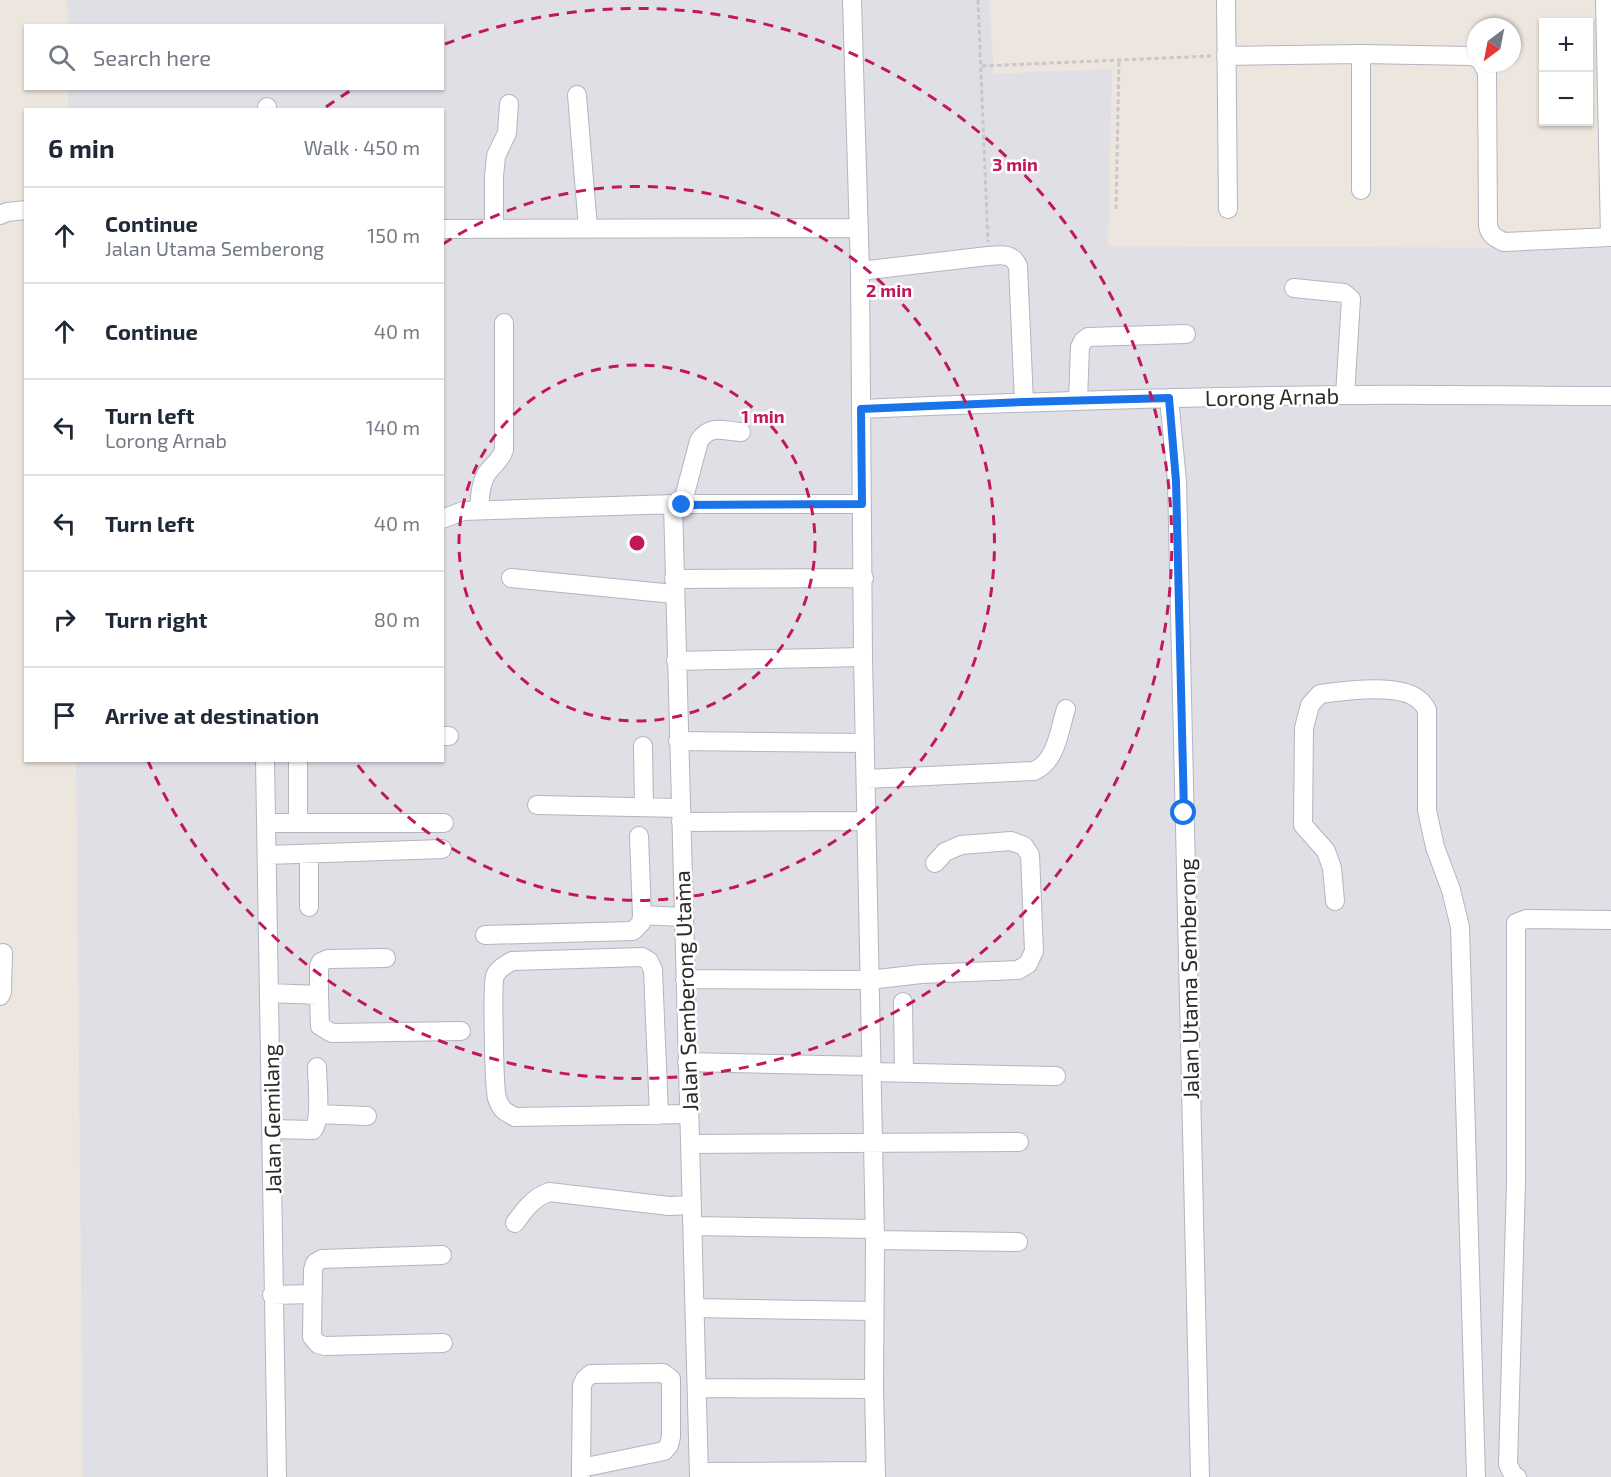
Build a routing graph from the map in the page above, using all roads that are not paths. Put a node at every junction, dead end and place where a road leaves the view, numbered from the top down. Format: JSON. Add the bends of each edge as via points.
{"nodes":[{"id":1,"x":852,"y":0,"type":"edge"},
{"id":2,"x":1226,"y":0,"type":"edge"},
{"id":3,"x":1605,"y":0,"type":"edge"},
{"id":4,"x":1361,"y":54,"type":"junction"},
{"id":5,"x":1226,"y":56,"type":"junction"},
{"id":6,"x":1467,"y":56,"type":"edge"},
{"id":7,"x":1487,"y":72,"type":"edge"},
{"id":8,"x":577,"y":95,"type":"dead end"},
{"id":9,"x":508,"y":104,"type":"dead end"},
{"id":10,"x":1361,"y":190,"type":"dead end"},
{"id":11,"x":1228,"y":209,"type":"dead end"},
{"id":12,"x":24,"y":210,"type":"edge"},
{"id":13,"x":0,"y":215,"type":"edge"},
{"id":14,"x":588,"y":228,"type":"junction"},
{"id":15,"x":857,"y":228,"type":"junction"},
{"id":16,"x":444,"y":229,"type":"edge"},
{"id":17,"x":494,"y":229,"type":"junction"},
{"id":18,"x":1611,"y":237,"type":"edge"},
{"id":19,"x":860,"y":271,"type":"junction"},
{"id":20,"x":1294,"y":288,"type":"dead end"},
{"id":21,"x":504,"y":323,"type":"dead end"},
{"id":22,"x":1186,"y":334,"type":"dead end"},
{"id":23,"x":1345,"y":395,"type":"junction"},
{"id":24,"x":1611,"y":396,"type":"edge"},
{"id":25,"x":1169,"y":398,"type":"junction"},
{"id":26,"x":1078,"y":400,"type":"junction"},
{"id":27,"x":1024,"y":402,"type":"junction"},
{"id":28,"x":861,"y":409,"type":"junction"},
{"id":29,"x":741,"y":432,"type":"dead end"},
{"id":30,"x":862,"y":504,"type":"junction"},
{"id":31,"x":678,"y":505,"type":"junction"},
{"id":32,"x":479,"y":510,"type":"junction"},
{"id":33,"x":444,"y":518,"type":"edge"},
{"id":34,"x":511,"y":578,"type":"dead end"},
{"id":35,"x":864,"y":578,"type":"junction"},
{"id":36,"x":674,"y":587,"type":"junction"},
{"id":37,"x":863,"y":657,"type":"junction"},
{"id":38,"x":676,"y":661,"type":"junction"},
{"id":39,"x":1066,"y":709,"type":"dead end"},
{"id":40,"x":678,"y":741,"type":"junction"},
{"id":41,"x":865,"y":743,"type":"junction"},
{"id":42,"x":643,"y":746,"type":"dead end"},
{"id":43,"x":266,"y":762,"type":"edge"},
{"id":44,"x":298,"y":762,"type":"edge"},
{"id":45,"x":866,"y":779,"type":"junction"},
{"id":46,"x":537,"y":805,"type":"dead end"},
{"id":47,"x":644,"y":807,"type":"junction"},
{"id":48,"x":681,"y":815,"type":"junction"},
{"id":49,"x":866,"y":821,"type":"junction"},
{"id":50,"x":267,"y":823,"type":"junction"},
{"id":51,"x":298,"y":823,"type":"junction"},
{"id":52,"x":444,"y":823,"type":"dead end"},
{"id":53,"x":639,"y":836,"type":"dead end"},
{"id":54,"x":442,"y":849,"type":"dead end"},
{"id":55,"x":309,"y":854,"type":"junction"},
{"id":56,"x":267,"y":855,"type":"junction"},
{"id":57,"x":935,"y":863,"type":"dead end"},
{"id":58,"x":1335,"y":901,"type":"dead end"},
{"id":59,"x":309,"y":907,"type":"dead end"},
{"id":60,"x":642,"y":915,"type":"junction"},
{"id":61,"x":683,"y":917,"type":"junction"},
{"id":62,"x":1611,"y":920,"type":"edge"},
{"id":63,"x":485,"y":935,"type":"dead end"},
{"id":64,"x":3,"y":953,"type":"dead end"},
{"id":65,"x":386,"y":958,"type":"dead end"},
{"id":66,"x":685,"y":979,"type":"junction"},
{"id":67,"x":869,"y":980,"type":"junction"},
{"id":68,"x":270,"y":993,"type":"junction"},
{"id":69,"x":320,"y":995,"type":"junction"},
{"id":70,"x":0,"y":996,"type":"edge"},
{"id":71,"x":903,"y":1002,"type":"dead end"},
{"id":72,"x":461,"y":1031,"type":"dead end"},
{"id":73,"x":687,"y":1062,"type":"junction"},
{"id":74,"x":317,"y":1067,"type":"dead end"},
{"id":75,"x":871,"y":1069,"type":"junction"},
{"id":76,"x":904,"y":1072,"type":"junction"},
{"id":77,"x":1056,"y":1076,"type":"dead end"},
{"id":78,"x":318,"y":1114,"type":"junction"},
{"id":79,"x":689,"y":1114,"type":"junction"},
{"id":80,"x":658,"y":1115,"type":"junction"},
{"id":81,"x":367,"y":1116,"type":"dead end"},
{"id":82,"x":272,"y":1129,"type":"junction"},
{"id":83,"x":1019,"y":1142,"type":"dead end"},
{"id":84,"x":690,"y":1144,"type":"junction"},
{"id":85,"x":873,"y":1144,"type":"junction"},
{"id":86,"x":692,"y":1205,"type":"junction"},
{"id":87,"x":515,"y":1222,"type":"dead end"},
{"id":88,"x":693,"y":1226,"type":"junction"},
{"id":89,"x":875,"y":1234,"type":"junction"},
{"id":90,"x":1018,"y":1242,"type":"dead end"},
{"id":91,"x":442,"y":1255,"type":"dead end"},
{"id":92,"x":312,"y":1294,"type":"junction"},
{"id":93,"x":272,"y":1296,"type":"junction"},
{"id":94,"x":695,"y":1308,"type":"junction"},
{"id":95,"x":873,"y":1311,"type":"junction"},
{"id":96,"x":443,"y":1343,"type":"dead end"},
{"id":97,"x":697,"y":1388,"type":"junction"},
{"id":98,"x":874,"y":1389,"type":"junction"},
{"id":99,"x":581,"y":1473,"type":"edge"},
{"id":100,"x":700,"y":1474,"type":"edge"},
{"id":101,"x":876,"y":1474,"type":"edge"},
{"id":102,"x":276,"y":1477,"type":"edge"},
{"id":103,"x":1200,"y":1477,"type":"edge"},
{"id":104,"x":1476,"y":1477,"type":"edge"},
{"id":105,"x":1517,"y":1477,"type":"edge"}],
"edges":[{"from":1,"to":15,"type":"street"},
{"from":2,"to":5,"type":"street"},
{"from":3,"to":18,"type":"street"},
{"from":4,"to":5,"type":"street"},
{"from":4,"to":6,"type":"street"},
{"from":4,"to":10,"type":"street"},
{"from":5,"to":11,"type":"street"},
{"from":7,"to":18,"type":"street","via":[[1490,232],[1504,242]]},
{"from":8,"to":14,"type":"street"},
{"from":9,"to":17,"type":"street","via":[[507,133],[496,156]]},
{"from":12,"to":13,"type":"street"},
{"from":14,"to":15,"type":"street"},
{"from":14,"to":17,"type":"street"},
{"from":15,"to":19,"type":"street"},
{"from":16,"to":17,"type":"street"},
{"from":19,"to":27,"type":"street","via":[[988,256],[1011,257],[1018,266]]},
{"from":19,"to":28,"type":"street"},
{"from":20,"to":23,"type":"street","via":[[1344,293],[1351,299]]},
{"from":21,"to":32,"type":"street","via":[[504,450],[486,474]]},
{"from":22,"to":26,"type":"street","via":[[1088,337],[1080,347]]},
{"from":23,"to":24,"type":"street","name":"Lorong Arnab"},
{"from":23,"to":25,"type":"street","name":"Lorong Arnab"},
{"from":25,"to":26,"type":"street","name":"Lorong Arnab"},
{"from":25,"to":103,"type":"street","name":"Jalan Utama Semberong","via":[[1176,481]]},
{"from":26,"to":27,"type":"street","name":"Lorong Arnab"},
{"from":27,"to":28,"type":"street","name":"Lorong Arnab"},
{"from":28,"to":30,"type":"street"},
{"from":29,"to":31,"type":"street","name":"Jalan Semberong Utama","via":[[710,430],[704,434]]},
{"from":30,"to":31,"type":"street"},
{"from":30,"to":35,"type":"street"},
{"from":31,"to":32,"type":"street"},
{"from":31,"to":36,"type":"street","name":"Jalan Semberong Utama"},
{"from":32,"to":33,"type":"street"},
{"from":34,"to":36,"type":"street"},
{"from":35,"to":36,"type":"street"},
{"from":35,"to":37,"type":"street"},
{"from":36,"to":38,"type":"street","name":"Jalan Semberong Utama"},
{"from":37,"to":38,"type":"street"},
{"from":37,"to":41,"type":"street"},
{"from":38,"to":40,"type":"street","name":"Jalan Semberong Utama"},
{"from":39,"to":45,"type":"street","via":[[1050,758],[1044,767],[1034,771]]},
{"from":40,"to":41,"type":"street"},
{"from":40,"to":48,"type":"street","name":"Jalan Semberong Utama"},
{"from":41,"to":45,"type":"street"},
{"from":42,"to":47,"type":"street"},
{"from":43,"to":50,"type":"street","name":"Jalan Gemilang"},
{"from":44,"to":51,"type":"street"},
{"from":45,"to":49,"type":"street"},
{"from":46,"to":47,"type":"street"},
{"from":47,"to":48,"type":"street"},
{"from":48,"to":49,"type":"street"},
{"from":48,"to":61,"type":"street","name":"Jalan Semberong Utama"},
{"from":49,"to":67,"type":"street"},
{"from":50,"to":51,"type":"street"},
{"from":50,"to":56,"type":"street","name":"Jalan Gemilang"},
{"from":51,"to":52,"type":"street"},
{"from":53,"to":60,"type":"street"},
{"from":54,"to":55,"type":"street"},
{"from":55,"to":56,"type":"street"},
{"from":55,"to":59,"type":"street"},
{"from":56,"to":68,"type":"street","name":"Jalan Gemilang"},
{"from":57,"to":67,"type":"street","via":[[945,852],[961,846],[1011,841],[1024,846],[1030,855],[1034,951],[1028,964],[1018,970]]},
{"from":58,"to":104,"type":"street","via":[[1326,851],[1303,825],[1305,728],[1310,705],[1320,694],[1392,690],[1405,693],[1418,699],[1427,710],[1427,810],[1460,927]]},
{"from":60,"to":61,"type":"street"},
{"from":60,"to":63,"type":"street","via":[[641,923],[633,931]]},
{"from":61,"to":66,"type":"street","name":"Jalan Semberong Utama"},
{"from":62,"to":105,"type":"street","via":[[1516,922],[1516,1183],[1508,1464]]},
{"from":64,"to":70,"type":"street"},
{"from":65,"to":69,"type":"street","via":[[321,962]]},
{"from":66,"to":67,"type":"street"},
{"from":66,"to":73,"type":"street","name":"Jalan Semberong Utama"},
{"from":67,"to":75,"type":"street"},
{"from":68,"to":69,"type":"street"},
{"from":68,"to":82,"type":"street","name":"Jalan Gemilang"},
{"from":69,"to":72,"type":"street","via":[[320,1026],[332,1033]]},
{"from":71,"to":76,"type":"street"},
{"from":73,"to":75,"type":"street"},
{"from":73,"to":79,"type":"street","name":"Jalan Semberong Utama"},
{"from":74,"to":78,"type":"street"},
{"from":75,"to":76,"type":"street"},
{"from":75,"to":85,"type":"street"},
{"from":76,"to":77,"type":"street"},
{"from":78,"to":81,"type":"street"},
{"from":78,"to":82,"type":"street","via":[[313,1130]]},
{"from":79,"to":80,"type":"street"},
{"from":79,"to":84,"type":"street","name":"Jalan Semberong Utama"},
{"from":80,"to":80,"type":"street","via":[[515,1118],[502,1111],[496,1096],[494,1033],[494,978],[501,968],[512,961],[642,957],[649,961],[653,970]]},
{"from":82,"to":93,"type":"street","name":"Jalan Gemilang"},
{"from":83,"to":85,"type":"street"},
{"from":84,"to":85,"type":"street"},
{"from":84,"to":86,"type":"street","name":"Jalan Semberong Utama"},
{"from":85,"to":89,"type":"street"},
{"from":86,"to":87,"type":"street","via":[[669,1206],[549,1192],[529,1204]]},
{"from":86,"to":88,"type":"street","name":"Jalan Semberong Utama"},
{"from":88,"to":89,"type":"street"},
{"from":88,"to":94,"type":"street","name":"Jalan Semberong Utama"},
{"from":89,"to":90,"type":"street"},
{"from":89,"to":95,"type":"street"},
{"from":91,"to":92,"type":"street","via":[[322,1259],[315,1263]]},
{"from":92,"to":93,"type":"street"},
{"from":92,"to":96,"type":"street","via":[[312,1337],[318,1344]]},
{"from":93,"to":102,"type":"street","name":"Jalan Gemilang"},
{"from":94,"to":95,"type":"street"},
{"from":94,"to":97,"type":"street","name":"Jalan Semberong Utama"},
{"from":95,"to":98,"type":"street"},
{"from":97,"to":98,"type":"street"},
{"from":97,"to":100,"type":"street","name":"Jalan Semberong Utama"},
{"from":98,"to":101,"type":"street"},
{"from":99,"to":99,"type":"street","via":[[664,1451],[669,1446],[667,1375],[591,1374],[585,1379]]},
{"from":100,"to":101,"type":"street"}]}
